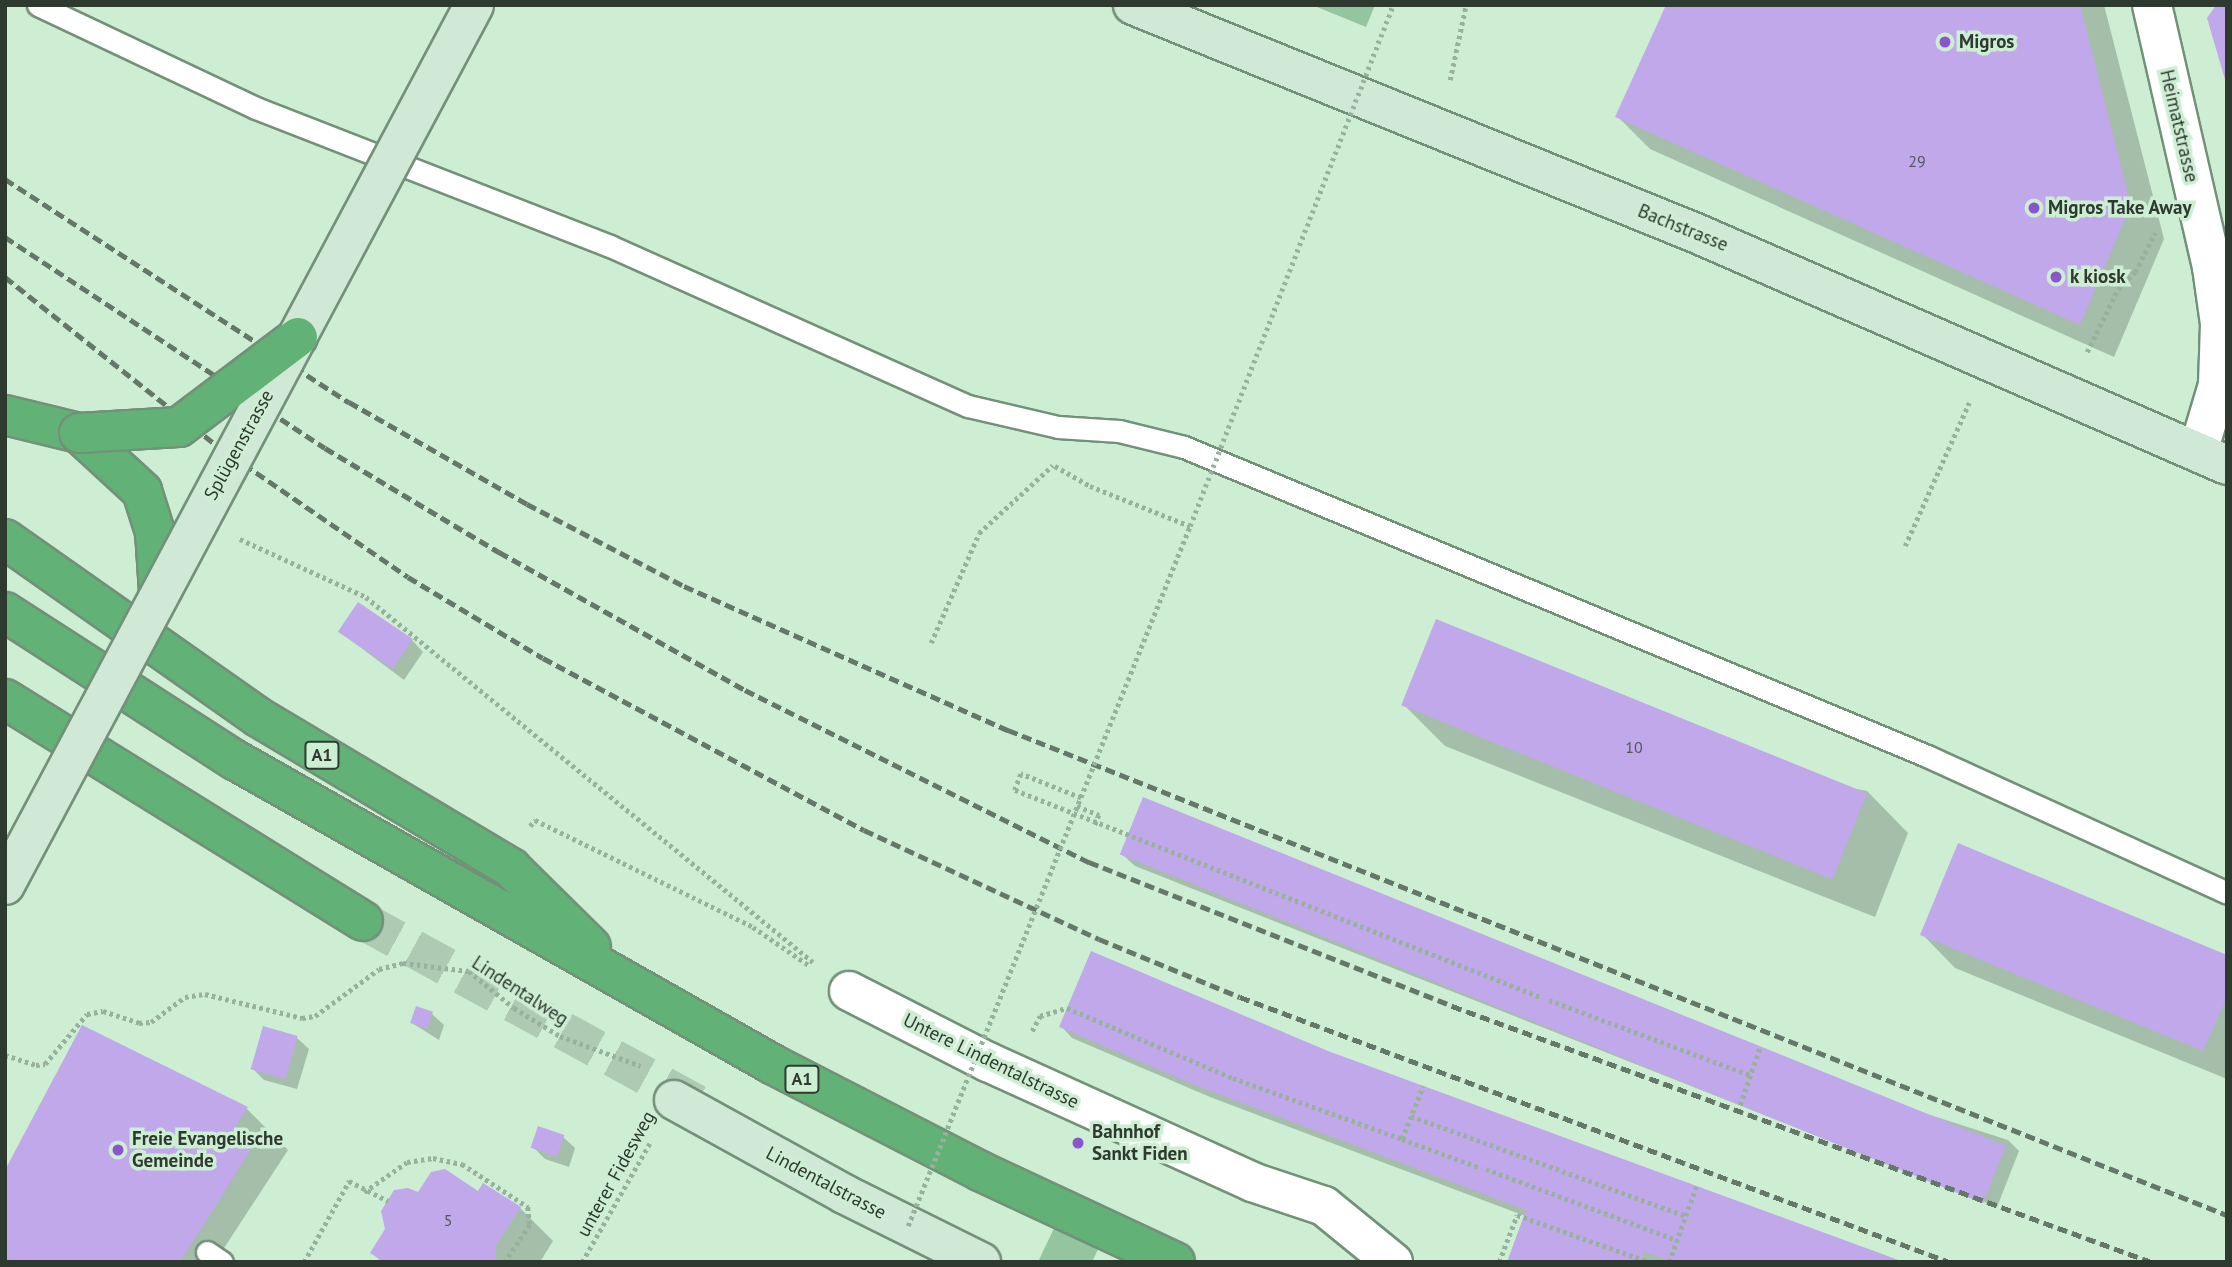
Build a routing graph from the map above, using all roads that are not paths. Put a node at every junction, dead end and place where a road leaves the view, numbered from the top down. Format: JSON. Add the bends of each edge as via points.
{"nodes":[{"id":1,"x":38,"y":5,"type":"edge"},
{"id":2,"x":474,"y":5,"type":"edge"},
{"id":3,"x":1133,"y":5,"type":"edge"},
{"id":4,"x":2152,"y":5,"type":"edge"},
{"id":5,"x":2223,"y":324,"type":"edge"},
{"id":6,"x":298,"y":338,"type":"junction"},
{"id":7,"x":5,"y":415,"type":"edge"},
{"id":8,"x":79,"y":433,"type":"junction"},
{"id":9,"x":2212,"y":459,"type":"edge"},
{"id":10,"x":5,"y":539,"type":"edge"},
{"id":11,"x":159,"y":593,"type":"junction"},
{"id":12,"x":5,"y":612,"type":"edge"},
{"id":13,"x":5,"y":699,"type":"edge"},
{"id":14,"x":5,"y":885,"type":"edge"},
{"id":15,"x":2227,"y":893,"type":"edge"},
{"id":16,"x":363,"y":921,"type":"tunnel mouth"},
{"id":17,"x":627,"y":983,"type":"junction"},
{"id":18,"x":849,"y":992,"type":"road end"},
{"id":19,"x":674,"y":1100,"type":"tunnel mouth"},
{"id":20,"x":981,"y":1262,"type":"edge"},
{"id":21,"x":1175,"y":1262,"type":"edge"},
{"id":22,"x":1393,"y":1262,"type":"edge"}],
"edges":[{"from":1,"to":15,"type":"lane","via":[[256,108],[610,246],[968,406],[1058,427],[1119,431],[1184,447],[1927,757]]},
{"from":2,"to":6,"type":"street","name":"Splügenstrasse","bridge":true},
{"from":3,"to":9,"type":"street","name":"Bachstrasse","via":[[1723,244]]},
{"from":4,"to":5,"type":"street","name":"Heimatstrasse"},
{"from":5,"to":9,"type":"street","name":"Heimatstrasse"},
{"from":6,"to":8,"type":"highway","bridge":true,"via":[[179,427]]},
{"from":6,"to":11,"type":"street","name":"Splügenstrasse","bridge":true},
{"from":7,"to":8,"type":"highway"},
{"from":8,"to":11,"type":"highway","via":[[142,491],[155,532]]},
{"from":10,"to":17,"type":"highway","number":"A1","via":[[258,717],[511,868]]},
{"from":11,"to":14,"type":"street","name":"Splügenstrasse","bridge":true},
{"from":12,"to":17,"type":"highway","number":"A1","via":[[235,760]]},
{"from":13,"to":16,"type":"highway"},
{"from":17,"to":21,"type":"highway","number":"A1","via":[[980,1171]]},
{"from":18,"to":22,"type":"street","name":"Untere Lindentalstrasse","via":[[988,1062],[1252,1182],[1324,1206],[1354,1235]]},
{"from":19,"to":20,"type":"street","name":"Lindentalstrasse"}]}
